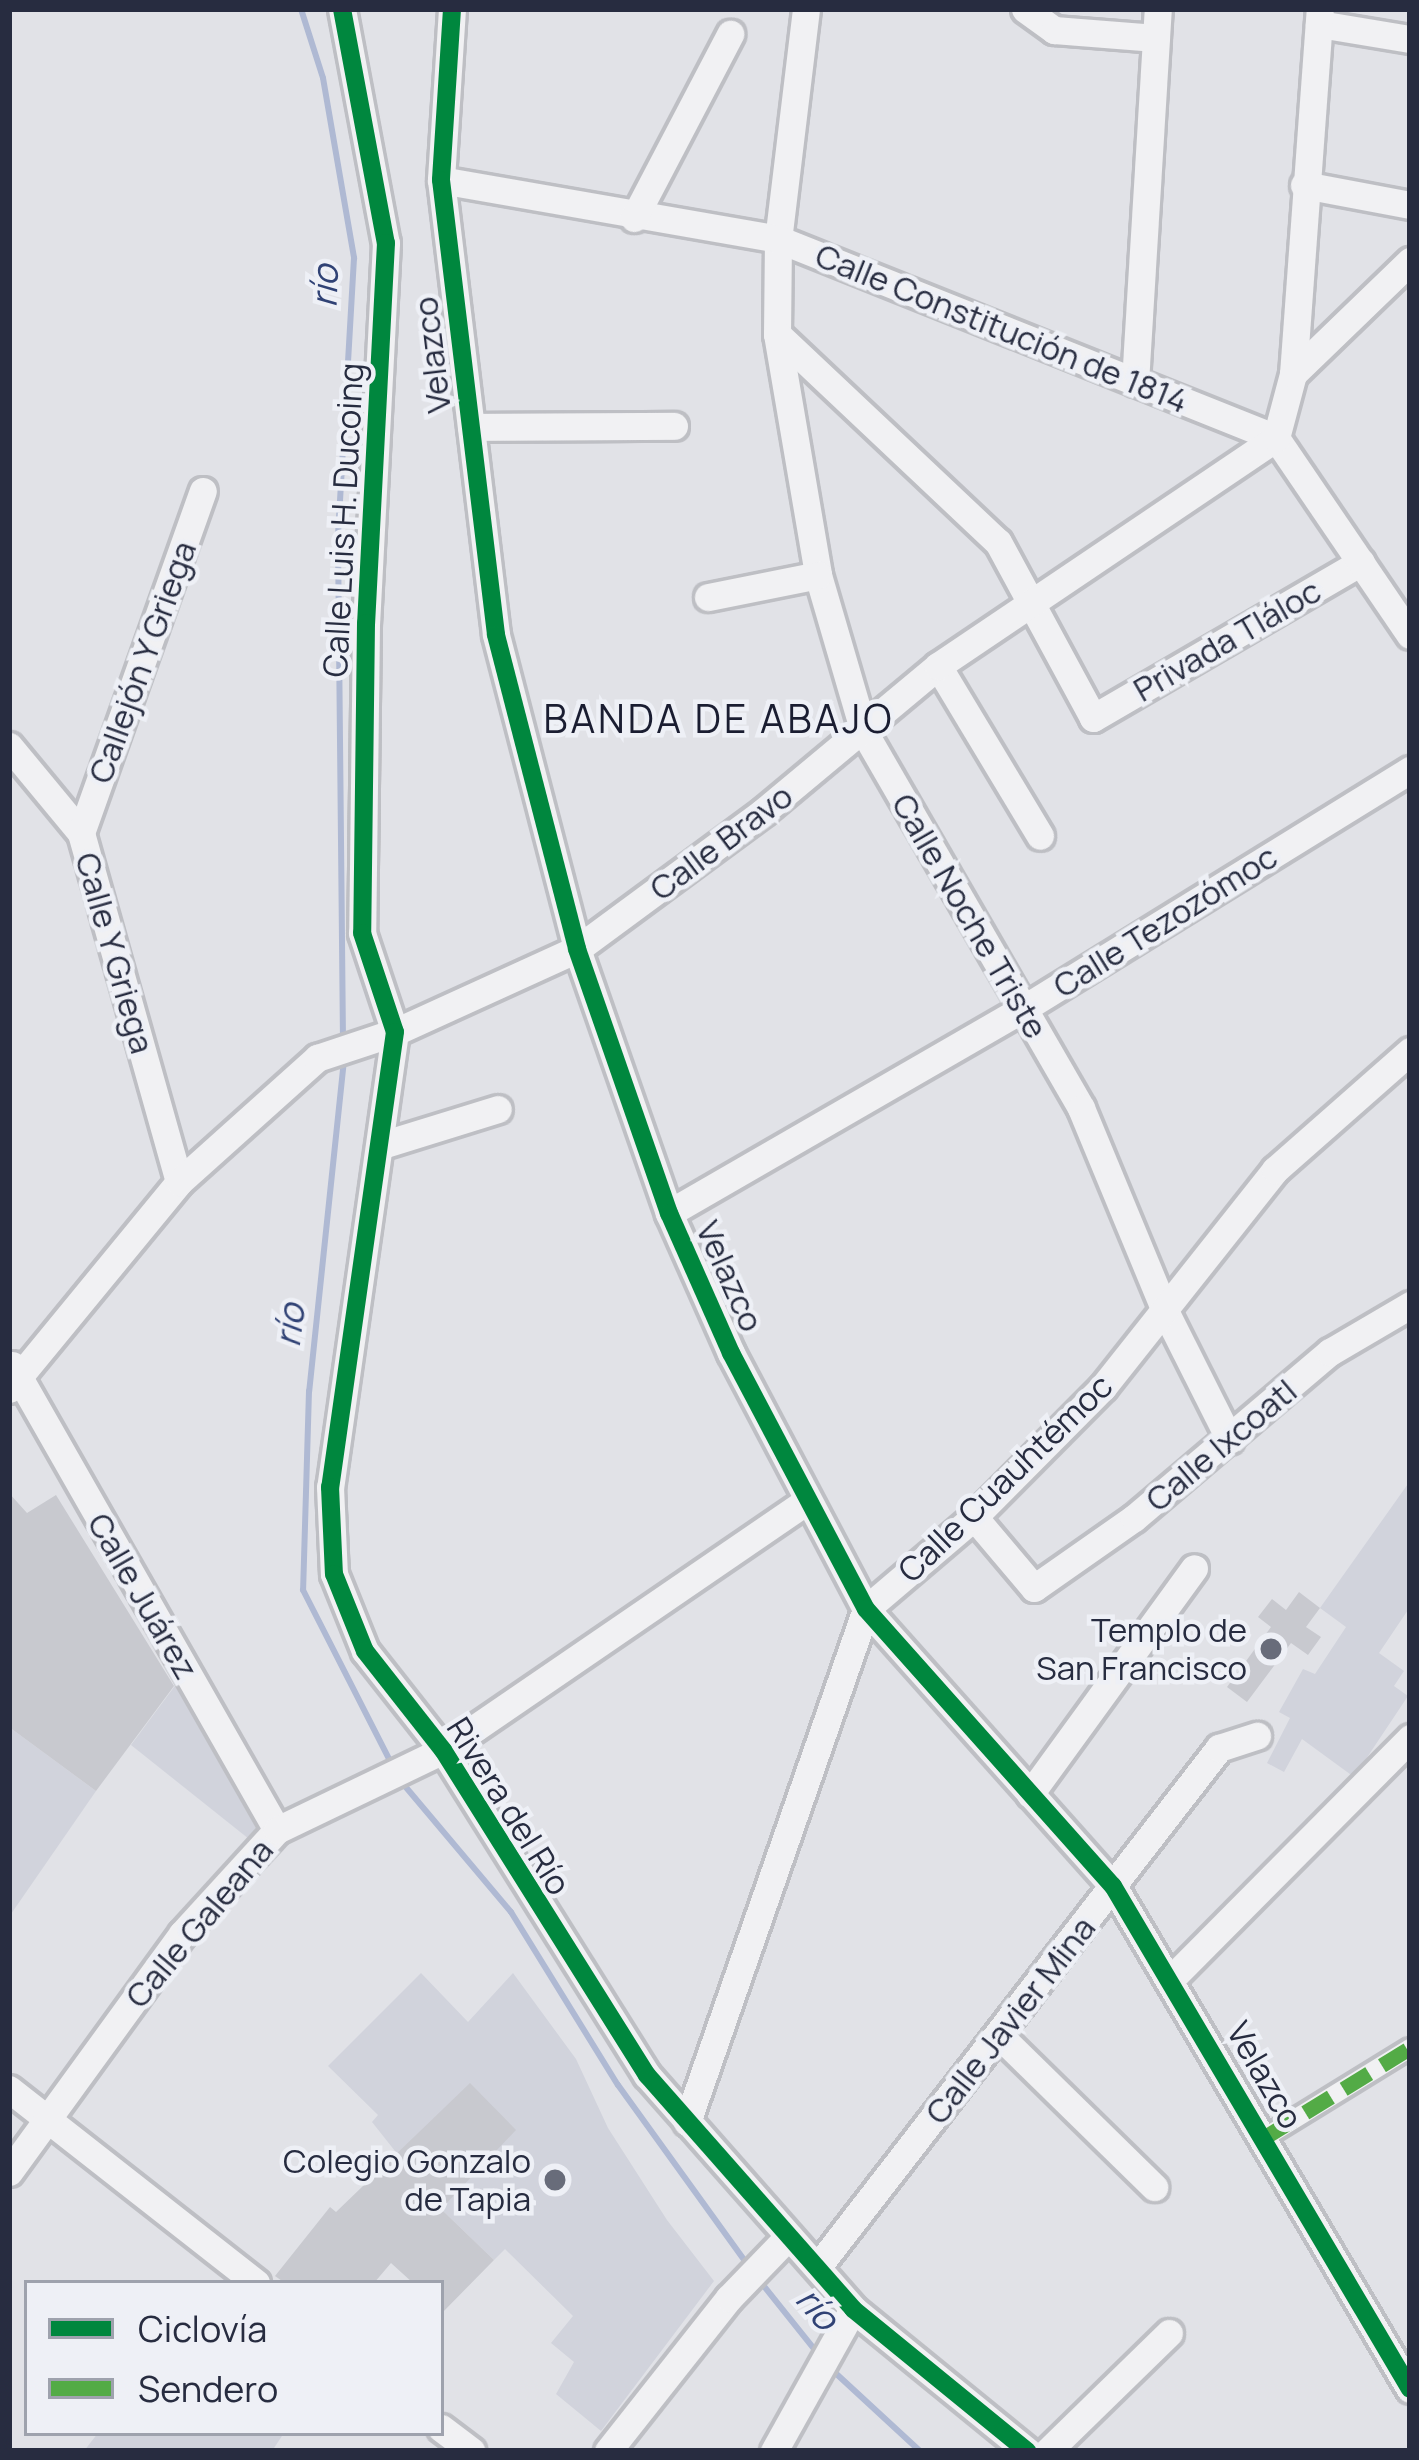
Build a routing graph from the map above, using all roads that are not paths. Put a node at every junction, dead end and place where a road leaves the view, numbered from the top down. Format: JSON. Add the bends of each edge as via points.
{"nodes":[{"id":1,"x":342,"y":9,"type":"edge"},
{"id":2,"x":452,"y":9,"type":"edge"},
{"id":3,"x":806,"y":9,"type":"edge"},
{"id":4,"x":1025,"y":9,"type":"edge"},
{"id":5,"x":1158,"y":9,"type":"edge"},
{"id":6,"x":1319,"y":17,"type":"edge"},
{"id":7,"x":730,"y":34,"type":"dead end"},
{"id":8,"x":1156,"y":38,"type":"junction"},
{"id":9,"x":1410,"y":39,"type":"edge"},
{"id":10,"x":441,"y":180,"type":"junction"},
{"id":11,"x":1304,"y":185,"type":"junction"},
{"id":12,"x":1410,"y":205,"type":"edge"},
{"id":13,"x":634,"y":218,"type":"junction"},
{"id":14,"x":778,"y":239,"type":"junction"},
{"id":15,"x":1410,"y":261,"type":"edge"},
{"id":16,"x":777,"y":334,"type":"junction"},
{"id":17,"x":1293,"y":374,"type":"junction"},
{"id":18,"x":1135,"y":382,"type":"junction"},
{"id":19,"x":674,"y":426,"type":"dead end"},
{"id":20,"x":471,"y":427,"type":"junction"},
{"id":21,"x":1276,"y":438,"type":"junction"},
{"id":22,"x":203,"y":491,"type":"dead end"},
{"id":23,"x":1361,"y":562,"type":"junction"},
{"id":24,"x":818,"y":574,"type":"junction"},
{"id":25,"x":708,"y":598,"type":"dead end"},
{"id":26,"x":1025,"y":603,"type":"junction"},
{"id":27,"x":1410,"y":635,"type":"edge"},
{"id":28,"x":938,"y":666,"type":"junction"},
{"id":29,"x":864,"y":732,"type":"junction"},
{"id":30,"x":9,"y":746,"type":"edge"},
{"id":31,"x":1410,"y":770,"type":"edge"},
{"id":32,"x":81,"y":832,"type":"junction"},
{"id":33,"x":1040,"y":836,"type":"dead end"},
{"id":34,"x":577,"y":950,"type":"junction"},
{"id":35,"x":1023,"y":1009,"type":"junction"},
{"id":36,"x":390,"y":1034,"type":"junction"},
{"id":37,"x":1410,"y":1051,"type":"edge"},
{"id":38,"x":498,"y":1109,"type":"dead end"},
{"id":39,"x":385,"y":1144,"type":"junction"},
{"id":40,"x":179,"y":1182,"type":"junction"},
{"id":41,"x":669,"y":1213,"type":"junction"},
{"id":42,"x":1410,"y":1305,"type":"edge"},
{"id":43,"x":1165,"y":1311,"type":"junction"},
{"id":44,"x":12,"y":1375,"type":"edge"},
{"id":45,"x":1230,"y":1440,"type":"junction"},
{"id":46,"x":805,"y":1502,"type":"junction"},
{"id":47,"x":974,"y":1517,"type":"junction"},
{"id":48,"x":1194,"y":1568,"type":"dead end"},
{"id":49,"x":866,"y":1609,"type":"junction"},
{"id":50,"x":1257,"y":1736,"type":"dead end"},
{"id":51,"x":1410,"y":1738,"type":"edge"},
{"id":52,"x":435,"y":1754,"type":"junction"},
{"id":53,"x":1030,"y":1793,"type":"junction"},
{"id":54,"x":277,"y":1830,"type":"junction"},
{"id":55,"x":1113,"y":1886,"type":"junction"},
{"id":56,"x":1173,"y":1977,"type":"junction"},
{"id":57,"x":1000,"y":2036,"type":"junction"},
{"id":58,"x":1410,"y":2048,"type":"edge"},
{"id":59,"x":9,"y":2089,"type":"edge"},
{"id":60,"x":44,"y":2118,"type":"junction"},
{"id":61,"x":686,"y":2122,"type":"junction"},
{"id":62,"x":1267,"y":2136,"type":"junction"},
{"id":63,"x":9,"y":2172,"type":"edge"},
{"id":64,"x":1154,"y":2187,"type":"dead end"},
{"id":65,"x":778,"y":2245,"type":"junction"},
{"id":66,"x":819,"y":2264,"type":"junction"},
{"id":67,"x":252,"y":2280,"type":"edge"},
{"id":68,"x":847,"y":2321,"type":"junction"},
{"id":69,"x":1169,"y":2333,"type":"dead end"},
{"id":70,"x":1407,"y":2379,"type":"edge"},
{"id":71,"x":444,"y":2430,"type":"edge"},
{"id":72,"x":471,"y":2451,"type":"edge"},
{"id":73,"x":608,"y":2451,"type":"edge"},
{"id":74,"x":774,"y":2451,"type":"edge"},
{"id":75,"x":1027,"y":2451,"type":"edge"},
{"id":76,"x":1048,"y":2451,"type":"edge"}],
"edges":[{"from":1,"to":36,"type":"street","name":"Calle Luis H. Ducoing","via":[[386,243],[366,623],[362,933]]},
{"from":2,"to":10,"type":"street","name":"Velazco"},
{"from":3,"to":14,"type":"street","name":"Calle Noche Triste"},
{"from":4,"to":8,"type":"street","via":[[1054,30]]},
{"from":5,"to":8,"type":"street"},
{"from":6,"to":9,"type":"street"},
{"from":6,"to":11,"type":"street"},
{"from":7,"to":13,"type":"street"},
{"from":8,"to":18,"type":"street"},
{"from":10,"to":13,"type":"street","name":"Calle Constitución de 1814"},
{"from":10,"to":20,"type":"street","name":"Velazco"},
{"from":11,"to":12,"type":"street"},
{"from":11,"to":17,"type":"street"},
{"from":13,"to":14,"type":"street","name":"Calle Constitución de 1814"},
{"from":14,"to":16,"type":"street","name":"Calle Noche Triste"},
{"from":14,"to":18,"type":"street","name":"Calle Constitución de 1814"},
{"from":15,"to":17,"type":"street"},
{"from":16,"to":24,"type":"street","name":"Calle Noche Triste"},
{"from":16,"to":26,"type":"street","via":[[968,507],[998,542]]},
{"from":17,"to":21,"type":"street"},
{"from":18,"to":21,"type":"street","name":"Calle Constitución de 1814"},
{"from":19,"to":20,"type":"street"},
{"from":20,"to":34,"type":"street","name":"Velazco","via":[[496,635]]},
{"from":21,"to":23,"type":"street"},
{"from":21,"to":26,"type":"street","name":"Calle Bravo"},
{"from":22,"to":32,"type":"street","name":"Callejón Y Griega"},
{"from":23,"to":26,"type":"street","name":"Privada Tláloc","via":[[1093,718]]},
{"from":23,"to":27,"type":"street"},
{"from":24,"to":25,"type":"street"},
{"from":24,"to":29,"type":"street","name":"Calle Noche Triste"},
{"from":26,"to":28,"type":"street","name":"Calle Bravo"},
{"from":28,"to":29,"type":"street","name":"Calle Bravo"},
{"from":28,"to":33,"type":"street"},
{"from":29,"to":34,"type":"street","name":"Calle Bravo"},
{"from":29,"to":35,"type":"street","name":"Calle Noche Triste"},
{"from":30,"to":32,"type":"street","name":"Calle Y Griega"},
{"from":31,"to":35,"type":"street","name":"Calle Tezozómoc"},
{"from":32,"to":40,"type":"street","name":"Calle Y Griega"},
{"from":34,"to":36,"type":"street","name":"Calle Bravo"},
{"from":34,"to":41,"type":"street","name":"Velazco"},
{"from":35,"to":41,"type":"street","name":"Calle Tezozómoc"},
{"from":35,"to":43,"type":"street","name":"Calle Noche Triste","via":[[1081,1108]]},
{"from":36,"to":39,"type":"street","name":"Rivera del Río"},
{"from":36,"to":40,"type":"street","name":"Calle Bravo","via":[[317,1058]]},
{"from":37,"to":43,"type":"street","name":"Calle Cuauhtémoc","via":[[1275,1170]]},
{"from":38,"to":39,"type":"street"},
{"from":39,"to":52,"type":"street","name":"Rivera del Río","via":[[329,1528],[334,1574],[365,1651]]},
{"from":40,"to":44,"type":"street","name":"Calle Bravo"},
{"from":41,"to":46,"type":"street","name":"Velazco"},
{"from":42,"to":45,"type":"street","name":"Calle Ixcoatl","via":[[1330,1352]]},
{"from":43,"to":45,"type":"street","name":"Calle Noche Triste"},
{"from":43,"to":47,"type":"street","name":"Calle Cuauhtémoc","via":[[1103,1387]]},
{"from":44,"to":54,"type":"street","name":"Calle Juárez"},
{"from":45,"to":47,"type":"street","name":"Calle Ixcoatl","via":[[1034,1588]]},
{"from":46,"to":49,"type":"street","name":"Velazco"},
{"from":46,"to":52,"type":"street","name":"Calle Galeana"},
{"from":47,"to":49,"type":"street","name":"Calle Cuauhtémoc"},
{"from":48,"to":53,"type":"street"},
{"from":49,"to":53,"type":"street","name":"Velazco"},
{"from":49,"to":61,"type":"street"},
{"from":50,"to":55,"type":"street","name":"Calle Javier Mina","via":[[1219,1748]]},
{"from":51,"to":56,"type":"street"},
{"from":52,"to":54,"type":"street","name":"Calle Galeana"},
{"from":52,"to":61,"type":"street","name":"Rivera del Río"},
{"from":53,"to":55,"type":"street","name":"Velazco"},
{"from":54,"to":60,"type":"street","name":"Calle Galeana","via":[[182,1934]]},
{"from":55,"to":56,"type":"street","name":"Velazco"},
{"from":55,"to":57,"type":"street","name":"Calle Javier Mina"},
{"from":56,"to":62,"type":"street","name":"Velazco"},
{"from":57,"to":64,"type":"street"},
{"from":57,"to":66,"type":"street","name":"Calle Javier Mina"},
{"from":58,"to":62,"type":"street"},
{"from":59,"to":60,"type":"street"},
{"from":60,"to":63,"type":"street","name":"Calle Galeana"},
{"from":60,"to":67,"type":"street"},
{"from":61,"to":65,"type":"street","name":"Rivera del Río"},
{"from":62,"to":70,"type":"street","name":"Velazco"},
{"from":65,"to":66,"type":"street","name":"Rivera del Río"},
{"from":65,"to":73,"type":"street"},
{"from":66,"to":68,"type":"street","name":"Rivera del Río"},
{"from":68,"to":74,"type":"street"},
{"from":68,"to":75,"type":"street","name":"Rivera del Río"},
{"from":69,"to":76,"type":"street"},
{"from":71,"to":72,"type":"street"}]}
